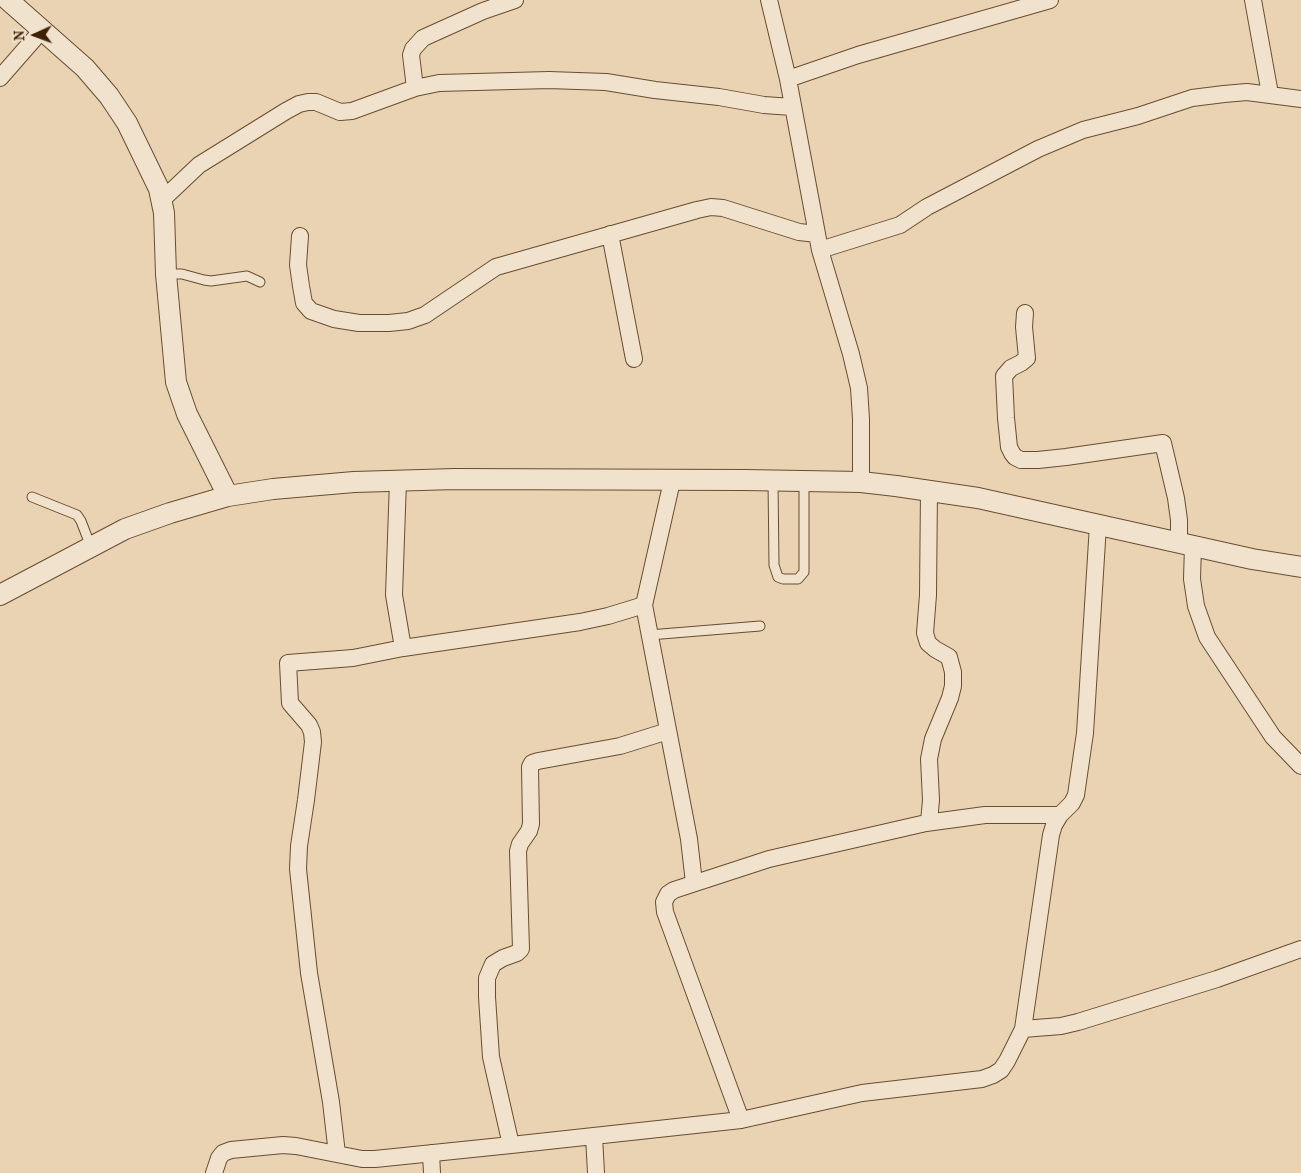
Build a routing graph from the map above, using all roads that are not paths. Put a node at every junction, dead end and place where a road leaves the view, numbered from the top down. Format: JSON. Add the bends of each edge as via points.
{"nodes":[{"id":1,"x":8,"y":0,"type":"edge"},
{"id":2,"x":515,"y":0,"type":"edge"},
{"id":3,"x":769,"y":0,"type":"edge"},
{"id":4,"x":1050,"y":0,"type":"edge"},
{"id":5,"x":1253,"y":0,"type":"edge"},
{"id":6,"x":42,"y":30,"type":"junction"},
{"id":7,"x":0,"y":78,"type":"edge"},
{"id":8,"x":788,"y":79,"type":"junction"},
{"id":9,"x":415,"y":88,"type":"junction"},
{"id":10,"x":1270,"y":94,"type":"junction"},
{"id":11,"x":1301,"y":99,"type":"edge"},
{"id":12,"x":792,"y":107,"type":"junction"},
{"id":13,"x":162,"y":200,"type":"junction"},
{"id":14,"x":610,"y":234,"type":"junction"},
{"id":15,"x":817,"y":234,"type":"junction"},
{"id":16,"x":300,"y":236,"type":"dead end"},
{"id":17,"x":820,"y":250,"type":"junction"},
{"id":18,"x":166,"y":274,"type":"junction"},
{"id":19,"x":260,"y":282,"type":"dead end"},
{"id":20,"x":1025,"y":313,"type":"dead end"},
{"id":21,"x":634,"y":359,"type":"dead end"},
{"id":22,"x":398,"y":480,"type":"junction"},
{"id":23,"x":672,"y":480,"type":"junction"},
{"id":24,"x":773,"y":480,"type":"junction"},
{"id":25,"x":804,"y":481,"type":"junction"},
{"id":26,"x":861,"y":482,"type":"junction"},
{"id":27,"x":929,"y":490,"type":"junction"},
{"id":28,"x":228,"y":496,"type":"junction"},
{"id":29,"x":32,"y":497,"type":"dead end"},
{"id":30,"x":1098,"y":525,"type":"junction"},
{"id":31,"x":1186,"y":545,"type":"junction"},
{"id":32,"x":91,"y":547,"type":"junction"},
{"id":33,"x":1301,"y":567,"type":"edge"},
{"id":34,"x":0,"y":596,"type":"edge"},
{"id":35,"x":644,"y":605,"type":"junction"},
{"id":36,"x":760,"y":626,"type":"dead end"},
{"id":37,"x":649,"y":635,"type":"junction"},
{"id":38,"x":403,"y":648,"type":"junction"},
{"id":39,"x":668,"y":731,"type":"junction"},
{"id":40,"x":1301,"y":766,"type":"edge"},
{"id":41,"x":1060,"y":815,"type":"junction"},
{"id":42,"x":929,"y":822,"type":"junction"},
{"id":43,"x":694,"y":883,"type":"junction"},
{"id":44,"x":1301,"y":949,"type":"edge"},
{"id":45,"x":1023,"y":1029,"type":"junction"},
{"id":46,"x":741,"y":1120,"type":"junction"},
{"id":47,"x":594,"y":1136,"type":"junction"},
{"id":48,"x":511,"y":1145,"type":"junction"},
{"id":49,"x":431,"y":1153,"type":"junction"},
{"id":50,"x":337,"y":1154,"type":"junction"},
{"id":51,"x":214,"y":1173,"type":"edge"},
{"id":52,"x":432,"y":1173,"type":"edge"},
{"id":53,"x":596,"y":1173,"type":"edge"}],
"edges":[{"from":1,"to":6,"type":"street"},
{"from":2,"to":9,"type":"street","via":[[423,38],[411,55]]},
{"from":3,"to":8,"type":"street"},
{"from":4,"to":8,"type":"street","via":[[858,55]]},
{"from":5,"to":10,"type":"street"},
{"from":6,"to":7,"type":"street"},
{"from":6,"to":13,"type":"street","via":[[85,68],[109,96],[147,161]]},
{"from":8,"to":12,"type":"street"},
{"from":9,"to":12,"type":"street","via":[[453,82],[606,82],[764,106]]},
{"from":9,"to":13,"type":"street","via":[[352,111],[340,112],[316,102],[299,104],[199,165]]},
{"from":10,"to":11,"type":"street"},
{"from":10,"to":17,"type":"street","via":[[1247,92],[1192,98],[1073,133],[927,207],[900,225]]},
{"from":12,"to":15,"type":"street"},
{"from":13,"to":18,"type":"street"},
{"from":14,"to":15,"type":"street","via":[[711,207],[799,232]]},
{"from":14,"to":16,"type":"street","via":[[496,267],[425,315],[389,323],[334,319],[311,311],[304,303],[300,279]]},
{"from":14,"to":21,"type":"street"},
{"from":15,"to":17,"type":"street"},
{"from":17,"to":26,"type":"street","via":[[859,388]]},
{"from":18,"to":19,"type":"lane","via":[[189,275],[204,280],[247,276]]},
{"from":18,"to":28,"type":"street","via":[[176,382],[187,414]]},
{"from":20,"to":31,"type":"street","via":[[1027,358],[1004,376],[1012,453],[1021,460],[1038,460],[1163,443]]},
{"from":22,"to":23,"type":"street"},
{"from":22,"to":28,"type":"street"},
{"from":22,"to":38,"type":"street","via":[[394,594]]},
{"from":23,"to":24,"type":"street"},
{"from":23,"to":35,"type":"street"},
{"from":24,"to":25,"type":"street"},
{"from":24,"to":25,"type":"lane","via":[[774,565],[782,579],[798,579],[804,572]]},
{"from":25,"to":26,"type":"street"},
{"from":26,"to":27,"type":"street"},
{"from":27,"to":30,"type":"street"},
{"from":27,"to":42,"type":"street","via":[[925,633],[928,643],[948,656],[953,672],[950,698],[933,739],[929,759]]},
{"from":28,"to":32,"type":"street","via":[[140,523]]},
{"from":29,"to":32,"type":"lane","via":[[77,515]]},
{"from":30,"to":31,"type":"street"},
{"from":30,"to":41,"type":"street","via":[[1085,732],[1076,795]]},
{"from":31,"to":33,"type":"street"},
{"from":31,"to":40,"type":"street","via":[[1196,606],[1207,637],[1273,737]]},
{"from":32,"to":34,"type":"street"},
{"from":35,"to":37,"type":"street"},
{"from":35,"to":38,"type":"street","via":[[580,622]]},
{"from":36,"to":37,"type":"lane"},
{"from":37,"to":39,"type":"street"},
{"from":38,"to":50,"type":"street","via":[[353,658],[288,663],[290,703],[309,725],[313,742],[298,863],[309,973]]},
{"from":39,"to":43,"type":"street"},
{"from":39,"to":48,"type":"street","via":[[620,746],[538,761],[530,767],[530,824],[518,851],[521,949],[493,964],[487,978],[491,1057]]},
{"from":41,"to":42,"type":"street","via":[[985,815]]},
{"from":41,"to":45,"type":"street","via":[[1051,835]]},
{"from":42,"to":43,"type":"street","via":[[769,859]]},
{"from":43,"to":46,"type":"street","via":[[668,894],[664,902],[665,912]]},
{"from":44,"to":45,"type":"street","via":[[1078,1022]]},
{"from":45,"to":46,"type":"street","via":[[1001,1070],[982,1079],[862,1093]]},
{"from":46,"to":47,"type":"street"},
{"from":47,"to":48,"type":"street"},
{"from":47,"to":53,"type":"street"},
{"from":48,"to":49,"type":"street"},
{"from":49,"to":50,"type":"street","via":[[375,1159]]},
{"from":49,"to":52,"type":"street"},
{"from":50,"to":51,"type":"street","via":[[283,1145],[231,1150],[219,1158]]}]}
